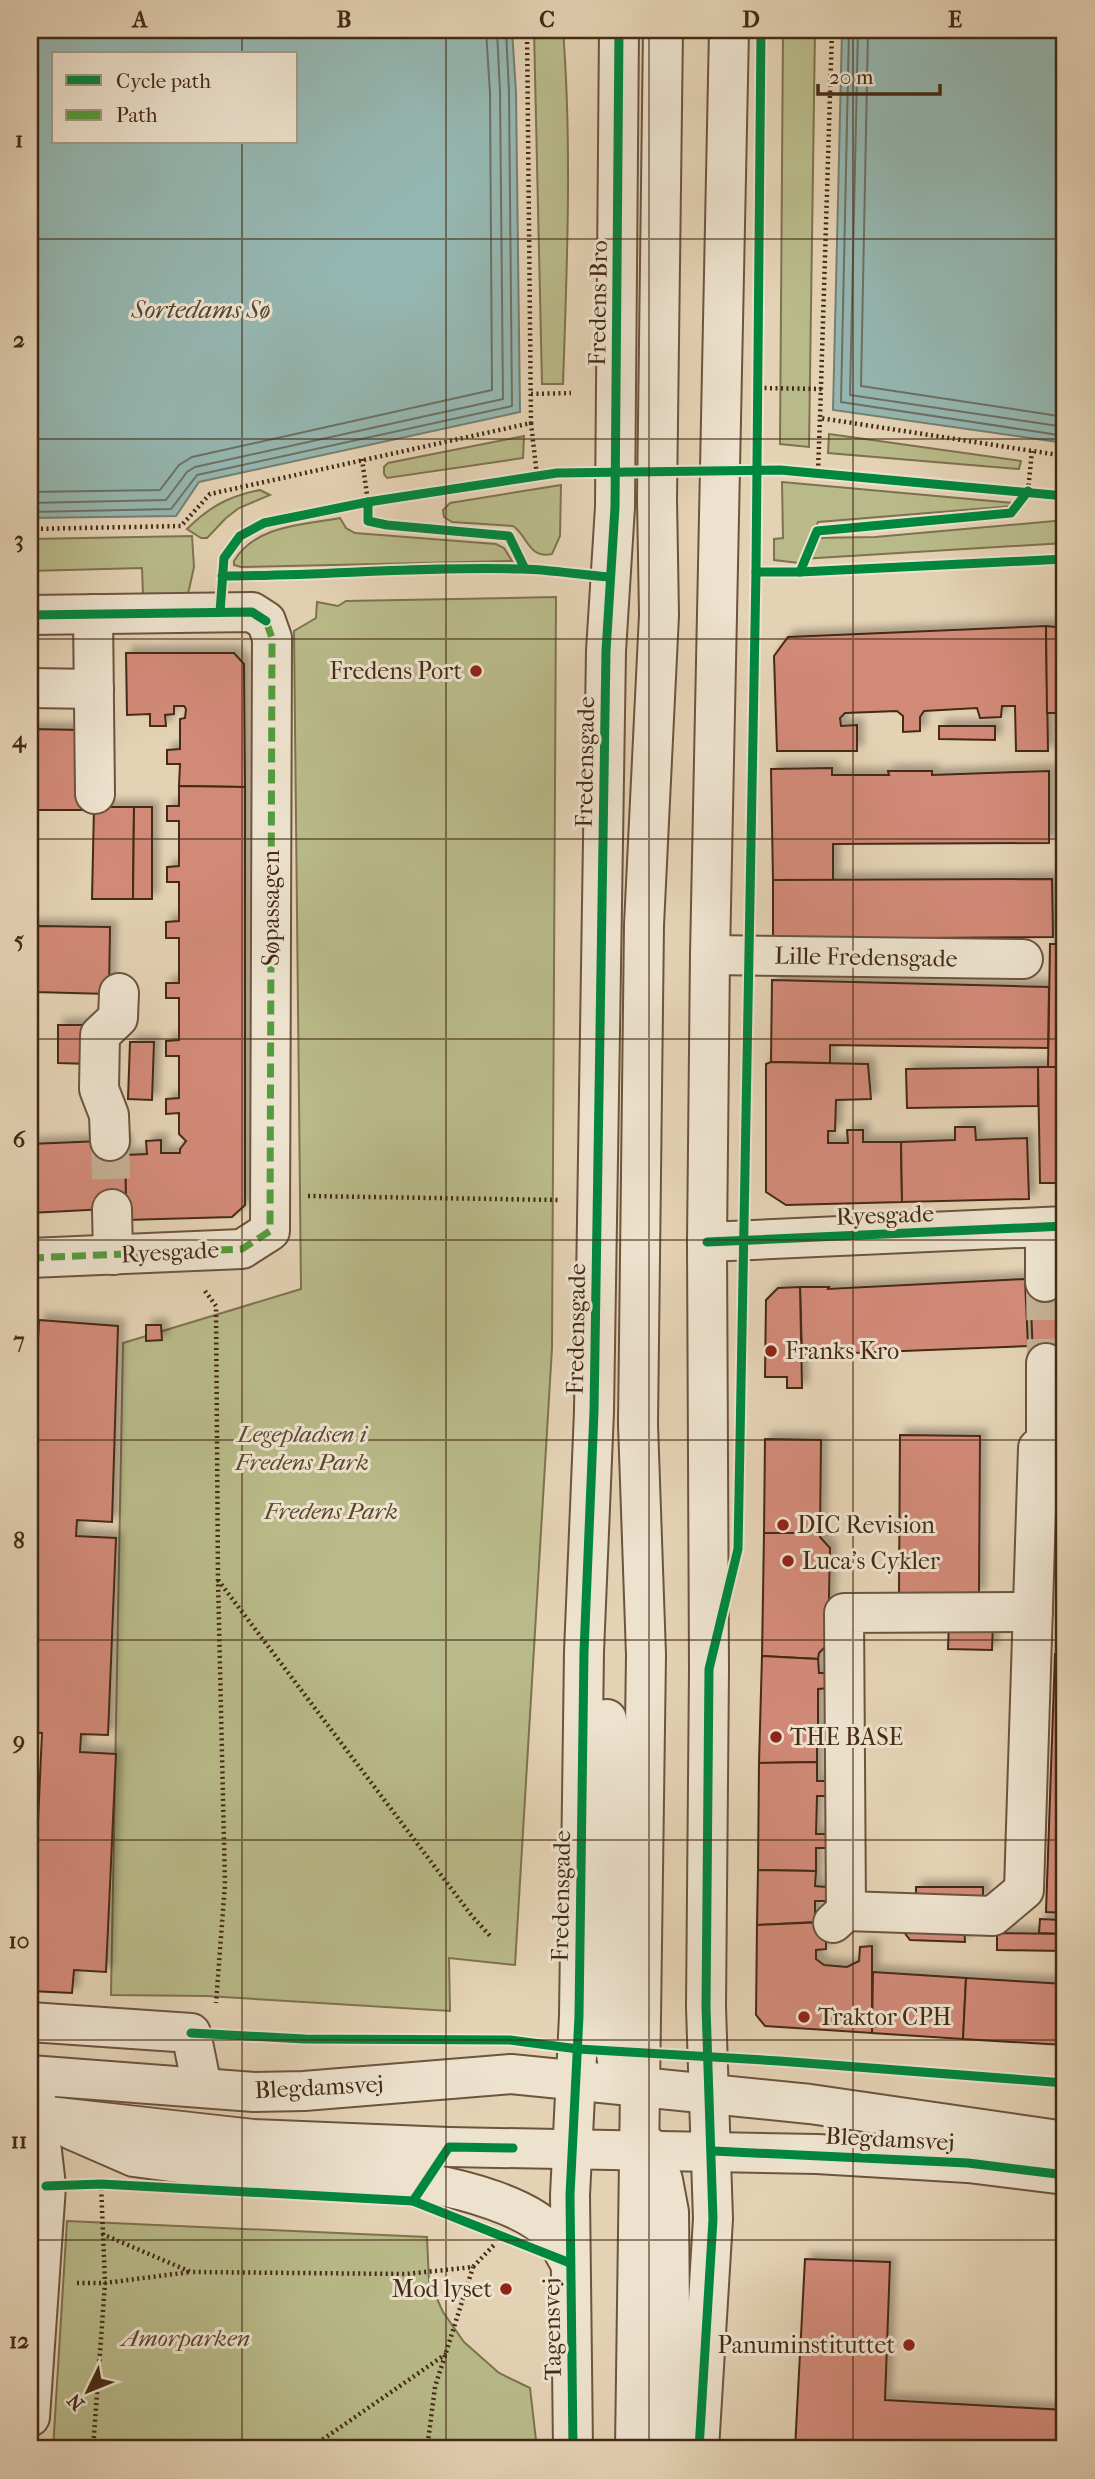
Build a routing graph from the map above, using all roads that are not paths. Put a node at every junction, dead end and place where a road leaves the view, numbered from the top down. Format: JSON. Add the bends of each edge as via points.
{"nodes":[{"id":1,"x":619,"y":30,"type":"edge"},
{"id":2,"x":663,"y":30,"type":"edge"},
{"id":3,"x":729,"y":30,"type":"edge"},
{"id":4,"x":610,"y":577,"type":"joint"},
{"id":5,"x":93,"y":614,"type":"junction"},
{"id":6,"x":30,"y":615,"type":"edge"},
{"id":7,"x":30,"y":688,"type":"edge"},
{"id":8,"x":94,"y":689,"type":"junction"},
{"id":9,"x":94,"y":794,"type":"dead end"},
{"id":10,"x":710,"y":955,"type":"junction"},
{"id":11,"x":1023,"y":959,"type":"dead end"},
{"id":12,"x":119,"y":993,"type":"dead end"},
{"id":13,"x":110,"y":1141,"type":"tunnel mouth"},
{"id":14,"x":270,"y":1196,"type":"joint"},
{"id":15,"x":112,"y":1209,"type":"tunnel mouth"},
{"id":16,"x":1055,"y":1226,"type":"edge"},
{"id":17,"x":707,"y":1242,"type":"junction"},
{"id":18,"x":113,"y":1255,"type":"junction"},
{"id":19,"x":30,"y":1258,"type":"edge"},
{"id":20,"x":1045,"y":1282,"type":"tunnel mouth"},
{"id":21,"x":1046,"y":1363,"type":"tunnel mouth"},
{"id":22,"x":594,"y":1411,"type":"junction"},
{"id":23,"x":1056,"y":1447,"type":"edge"},
{"id":24,"x":1044,"y":1600,"type":"edge"},
{"id":25,"x":30,"y":2022,"type":"edge"},
{"id":26,"x":31,"y":2075,"type":"edge"},
{"id":27,"x":575,"y":2081,"type":"junction"},
{"id":28,"x":202,"y":2087,"type":"junction"},
{"id":29,"x":710,"y":2095,"type":"junction"},
{"id":30,"x":34,"y":2114,"type":"edge"},
{"id":31,"x":640,"y":2118,"type":"junction"},
{"id":32,"x":1065,"y":2141,"type":"edge"},
{"id":33,"x":571,"y":2149,"type":"junction"},
{"id":34,"x":713,"y":2151,"type":"junction"},
{"id":35,"x":1065,"y":2175,"type":"edge"},
{"id":36,"x":38,"y":2185,"type":"edge"},
{"id":37,"x":570,"y":2263,"type":"junction"},
{"id":38,"x":34,"y":2286,"type":"edge"},
{"id":39,"x":30,"y":2417,"type":"edge"},
{"id":40,"x":573,"y":2449,"type":"edge"},
{"id":41,"x":635,"y":2449,"type":"edge"},
{"id":42,"x":666,"y":2449,"type":"edge"},
{"id":43,"x":699,"y":2449,"type":"edge"}],
"edges":[{"from":1,"to":4,"type":"street","name":"Fredens Bro","via":[[615,507]]},
{"from":2,"to":31,"type":"street","via":[[659,615],[645,911],[638,1424],[646,1655]]},
{"from":3,"to":10,"type":"street","via":[[739,400]]},
{"from":4,"to":22,"type":"street","name":"Fredensgade"},
{"from":5,"to":6,"type":"street"},
{"from":5,"to":8,"type":"street"},
{"from":5,"to":14,"type":"street","name":"Søpassagen","via":[[252,611],[266,621],[272,638]]},
{"from":7,"to":8,"type":"street"},
{"from":8,"to":9,"type":"street"},
{"from":10,"to":11,"type":"street","name":"Lille Fredensgade"},
{"from":10,"to":17,"type":"street"},
{"from":12,"to":13,"type":"street","via":[[118,1018],[100,1035],[99,1089],[109,1115]]},
{"from":14,"to":18,"type":"street","name":"Ryesgade","via":[[270,1231],[242,1249]]},
{"from":15,"to":18,"type":"street"},
{"from":16,"to":17,"type":"street","name":"Ryesgade"},
{"from":16,"to":20,"type":"street"},
{"from":17,"to":29,"type":"street","via":[[706,2007]]},
{"from":18,"to":19,"type":"street","name":"Ryesgade"},
{"from":21,"to":23,"type":"street"},
{"from":22,"to":27,"type":"street","name":"Fredensgade"},
{"from":22,"to":31,"type":"street","via":[[610,1786],[609,2014],[617,2060]]},
{"from":23,"to":24,"type":"street","via":[[1038,1448]]},
{"from":24,"to":24,"type":"street","via":[[1024,1891],[993,1916],[840,1917],[844,1613]]},
{"from":25,"to":28,"type":"street","via":[[191,2033]]},
{"from":26,"to":28,"type":"street","name":"Blegdamsvej"},
{"from":26,"to":30,"type":"street"},
{"from":27,"to":28,"type":"street","name":"Blegdamsvej","via":[[511,2074],[304,2091]]},
{"from":27,"to":31,"type":"street","via":[[607,2105]]},
{"from":27,"to":33,"type":"street","name":"Tagensvej"},
{"from":29,"to":31,"type":"street","name":"Blegdamsvej"},
{"from":29,"to":32,"type":"street","name":"Blegdamsvej","via":[[810,2104]]},
{"from":29,"to":34,"type":"street"},
{"from":30,"to":33,"type":"street","name":"Blegdamsvej","via":[[253,2139]]},
{"from":30,"to":36,"type":"street"},
{"from":30,"to":37,"type":"street","via":[[134,2157],[449,2187],[533,2218],[554,2235]]},
{"from":31,"to":33,"type":"street","name":"Blegdamsvej"},
{"from":31,"to":34,"type":"street","name":"Blegdamsvej"},
{"from":31,"to":41,"type":"street"},
{"from":31,"to":42,"type":"street","via":[[663,2180],[668,2212]]},
{"from":33,"to":37,"type":"street","name":"Tagensvej"},
{"from":34,"to":35,"type":"street","name":"Blegdamsvej","via":[[968,2162]]},
{"from":34,"to":43,"type":"street"},
{"from":36,"to":38,"type":"street"},
{"from":37,"to":40,"type":"street","name":"Tagensvej"},
{"from":38,"to":39,"type":"street"}]}
